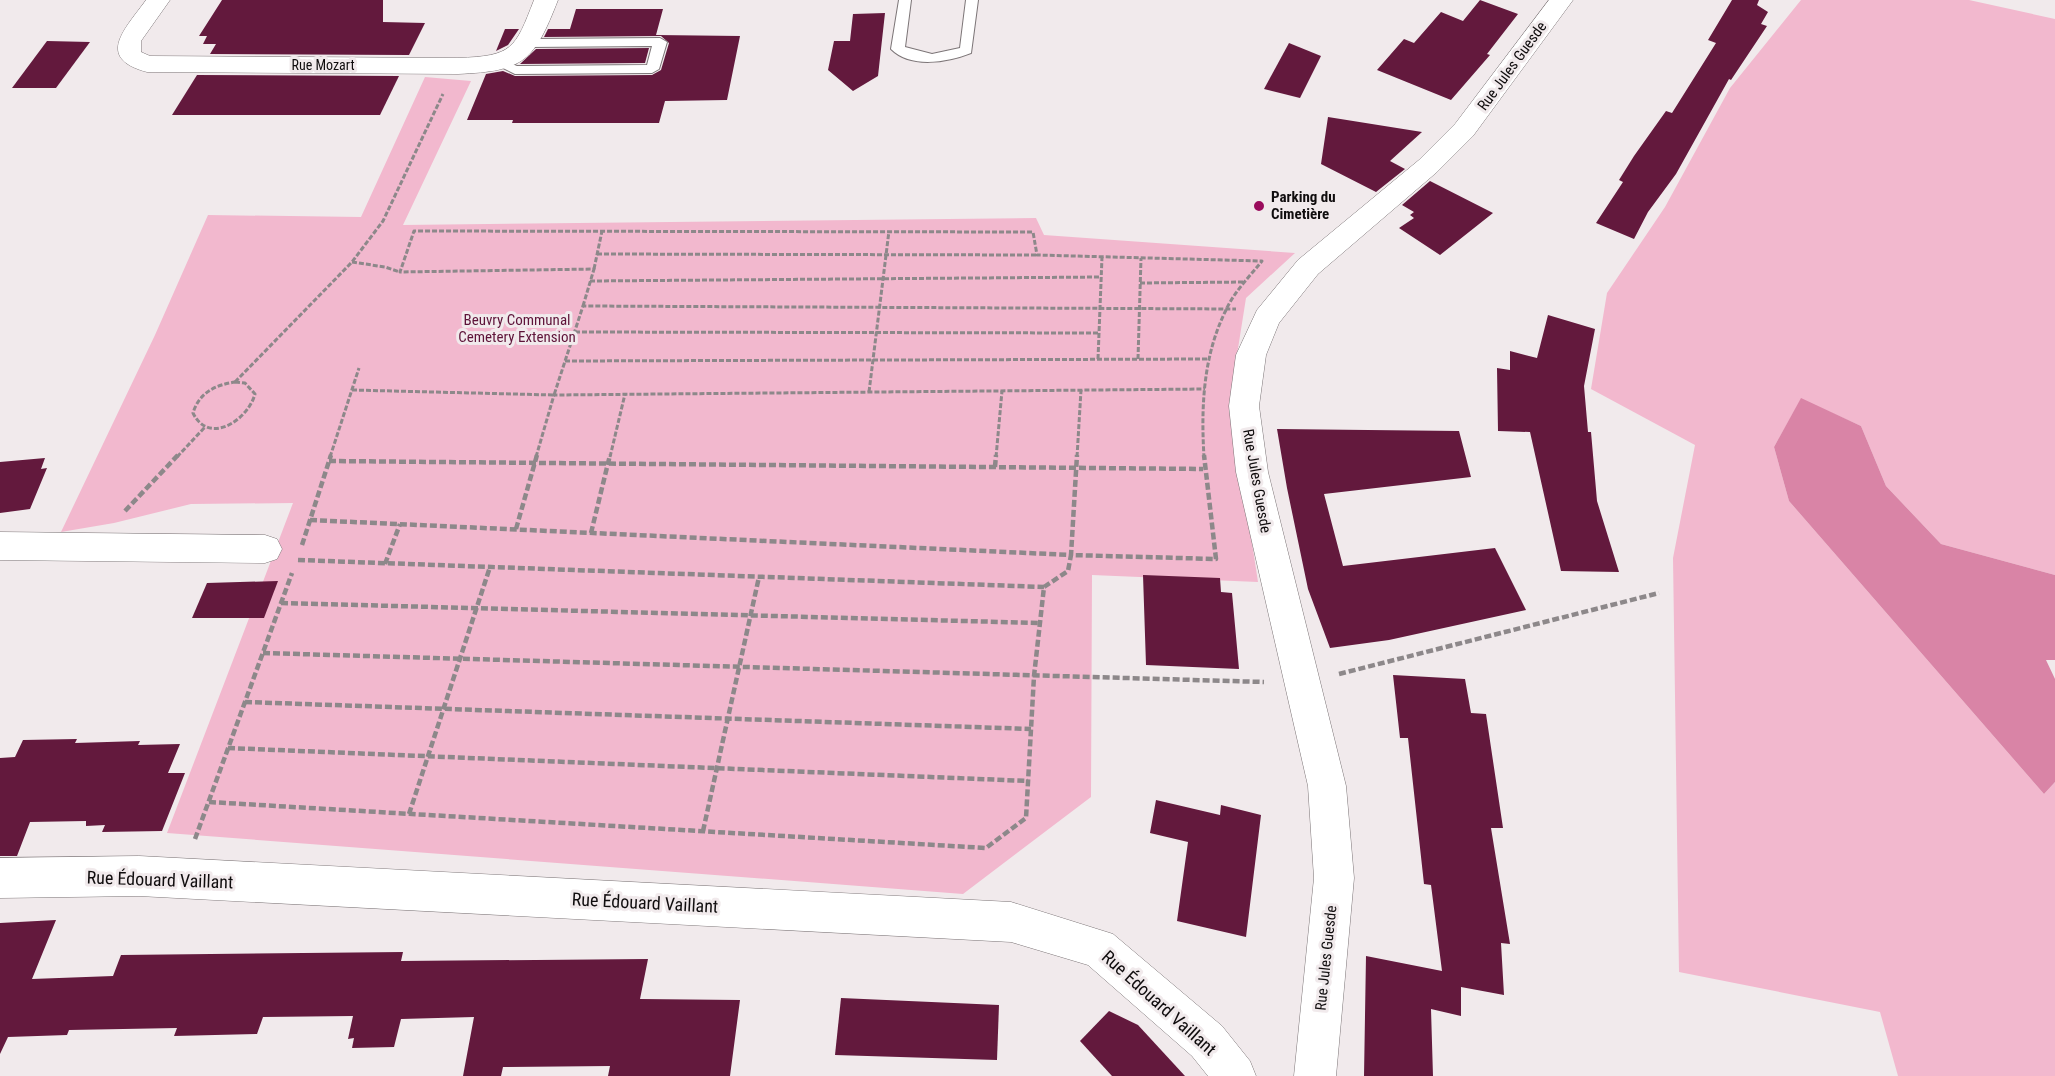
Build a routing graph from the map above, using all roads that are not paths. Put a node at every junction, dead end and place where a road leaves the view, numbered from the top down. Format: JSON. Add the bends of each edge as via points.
{"nodes":[{"id":1,"x":158,"y":0,"type":"edge"},
{"id":2,"x":546,"y":0,"type":"edge"},
{"id":3,"x":905,"y":0,"type":"edge"},
{"id":4,"x":972,"y":0,"type":"edge"},
{"id":5,"x":1561,"y":0,"type":"edge"},
{"id":6,"x":529,"y":43,"type":"junction"},
{"id":7,"x":500,"y":63,"type":"junction"},
{"id":8,"x":0,"y":546,"type":"edge"},
{"id":9,"x":265,"y":549,"type":"road end"},
{"id":10,"x":0,"y":878,"type":"edge"},
{"id":11,"x":1235,"y":1076,"type":"edge"},
{"id":12,"x":1315,"y":1076,"type":"edge"}],
"edges":[{"from":1,"to":7,"type":"street","name":"Rue Mozart","via":[[129,41],[134,59],[147,64]]},
{"from":2,"to":6,"type":"street"},
{"from":3,"to":4,"type":"lane","via":[[898,49],[914,57],[948,58],[966,50]]},
{"from":5,"to":12,"type":"street","name":"Rue Jules Guesde","via":[[1464,130],[1428,166],[1308,267],[1267,318],[1251,355],[1244,405],[1252,472],[1327,786],[1334,878]]},
{"from":6,"to":7,"type":"street","name":"Rue Mozart"},
{"from":6,"to":7,"type":"lane","via":[[660,42],[652,69],[515,70]]},
{"from":8,"to":9,"type":"street"},
{"from":10,"to":11,"type":"street","name":"Rue Édouard Vaillant","via":[[139,876],[1011,922],[1099,948],[1207,1041]]}]}
